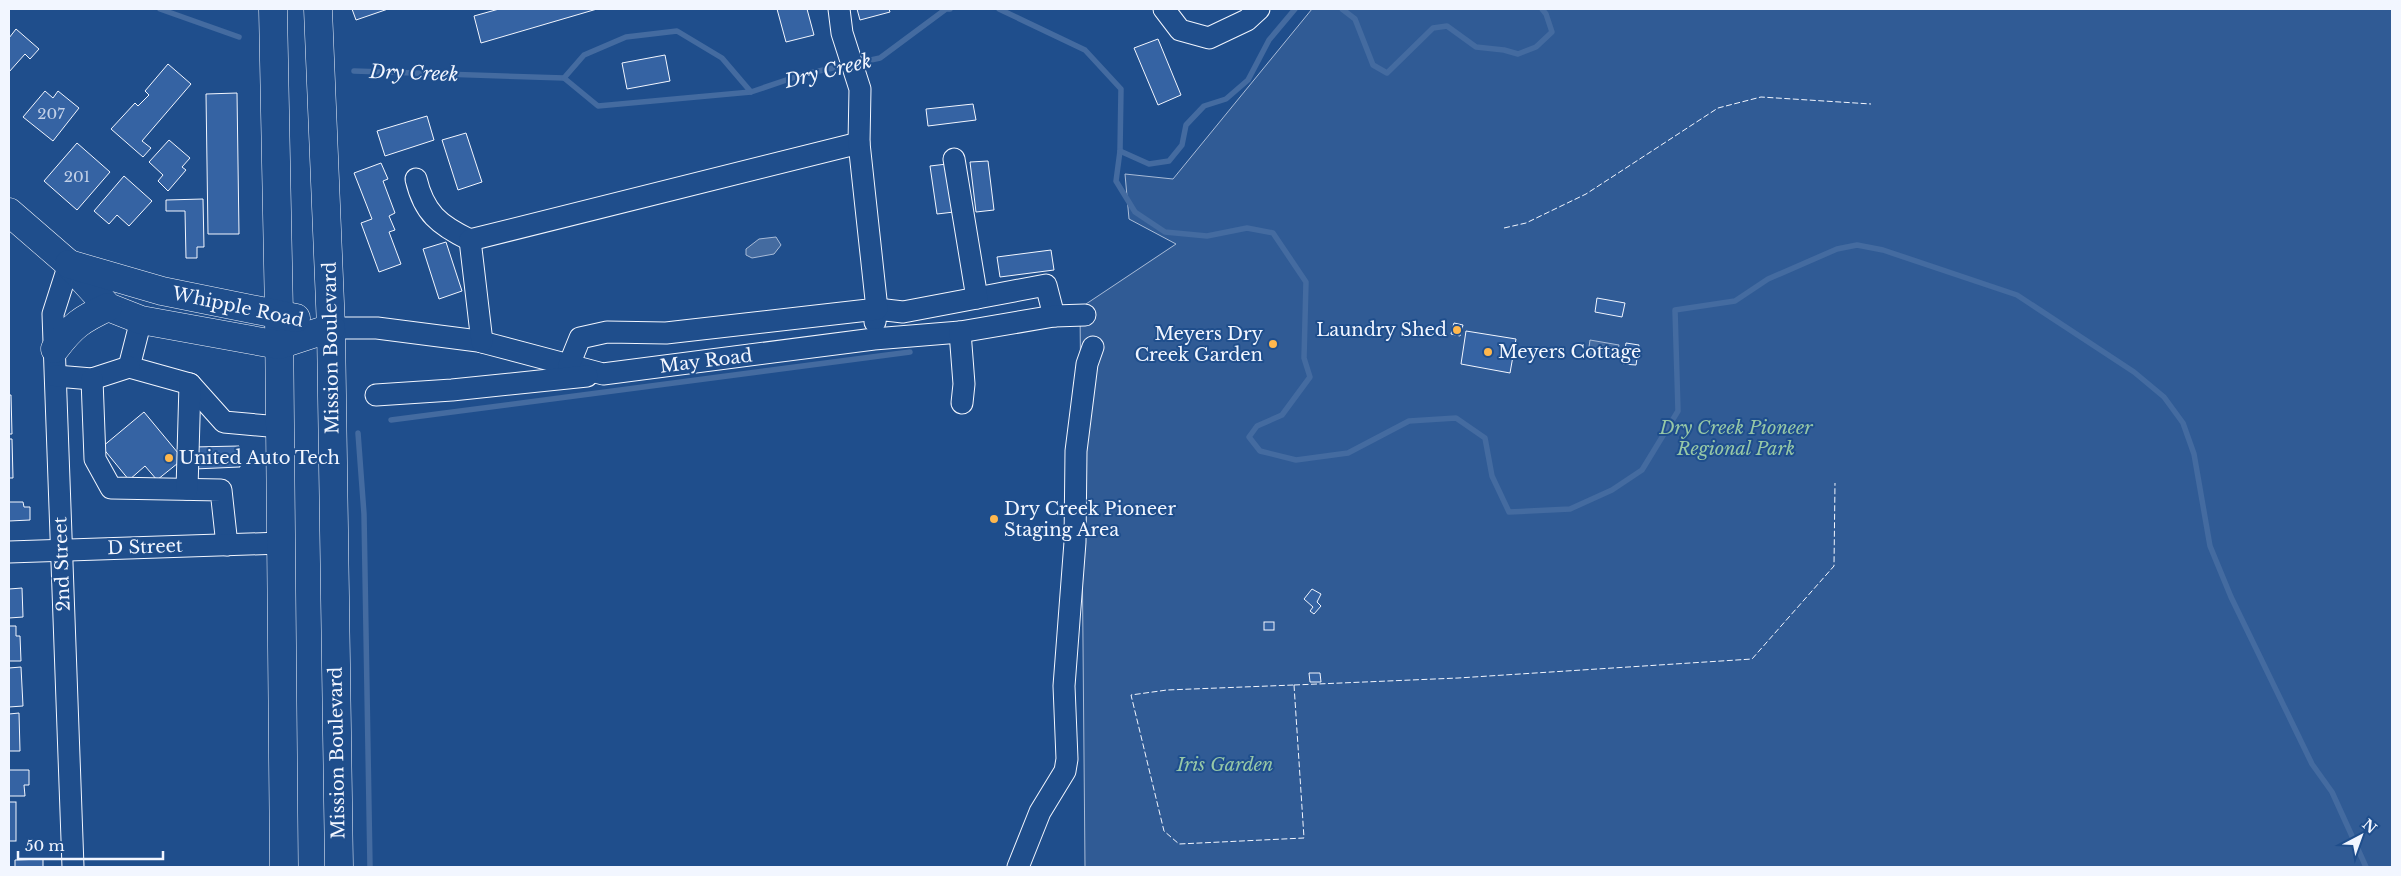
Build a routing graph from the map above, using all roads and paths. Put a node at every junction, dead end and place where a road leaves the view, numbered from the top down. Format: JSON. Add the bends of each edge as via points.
{"nodes":[{"id":1,"x":273,"y":9,"type":"edge"},
{"id":2,"x":318,"y":9,"type":"edge"},
{"id":3,"x":839,"y":9,"type":"edge"},
{"id":4,"x":1164,"y":9,"type":"edge"},
{"id":5,"x":1259,"y":9,"type":"edge"},
{"id":6,"x":859,"y":143,"type":"junction"},
{"id":7,"x":954,"y":159,"type":"dead end"},
{"id":8,"x":416,"y":180,"type":"dead end"},
{"id":9,"x":9,"y":212,"type":"edge"},
{"id":10,"x":470,"y":240,"type":"junction"},
{"id":11,"x":70,"y":264,"type":"junction"},
{"id":12,"x":977,"y":298,"type":"junction"},
{"id":13,"x":108,"y":308,"type":"junction"},
{"id":14,"x":877,"y":308,"type":"junction"},
{"id":15,"x":279,"y":314,"type":"junction"},
{"id":16,"x":1085,"y":315,"type":"dead end"},
{"id":17,"x":1054,"y":316,"type":"junction"},
{"id":18,"x":141,"y":320,"type":"junction"},
{"id":19,"x":331,"y":328,"type":"junction"},
{"id":20,"x":960,"y":332,"type":"junction"},
{"id":21,"x":878,"y":339,"type":"junction"},
{"id":22,"x":482,"y":342,"type":"junction"},
{"id":23,"x":279,"y":344,"type":"junction"},
{"id":24,"x":1093,"y":347,"type":"dead end"},
{"id":25,"x":55,"y":349,"type":"junction"},
{"id":26,"x":569,"y":365,"type":"junction"},
{"id":27,"x":129,"y":367,"type":"junction"},
{"id":28,"x":603,"y":374,"type":"junction"},
{"id":29,"x":56,"y":376,"type":"junction"},
{"id":30,"x":92,"y":379,"type":"junction"},
{"id":31,"x":190,"y":384,"type":"junction"},
{"id":32,"x":376,"y":395,"type":"dead end"},
{"id":33,"x":962,"y":403,"type":"dead end"},
{"id":34,"x":280,"y":427,"type":"junction"},
{"id":35,"x":187,"y":489,"type":"junction"},
{"id":36,"x":281,"y":543,"type":"junction"},
{"id":37,"x":226,"y":545,"type":"junction"},
{"id":38,"x":62,"y":549,"type":"junction"},
{"id":39,"x":9,"y":552,"type":"edge"},
{"id":40,"x":73,"y":867,"type":"edge"},
{"id":41,"x":284,"y":867,"type":"edge"},
{"id":42,"x":339,"y":867,"type":"edge"},
{"id":43,"x":1018,"y":867,"type":"edge"}],
"edges":[{"from":1,"to":15,"type":"main road"},
{"from":2,"to":19,"type":"main road","name":"Mission Boulevard"},
{"from":3,"to":6,"type":"street","via":[[842,33],[860,89]]},
{"from":4,"to":5,"type":"street","via":[[1180,30],[1209,38],[1247,20]]},
{"from":6,"to":10,"type":"street"},
{"from":6,"to":14,"type":"street"},
{"from":7,"to":12,"type":"street"},
{"from":8,"to":10,"type":"street","via":[[420,197],[433,217]]},
{"from":9,"to":11,"type":"main road","name":"Whipple Road"},
{"from":10,"to":22,"type":"street"},
{"from":11,"to":13,"type":"main road","name":"Whipple Road"},
{"from":11,"to":15,"type":"main road","name":"Whipple Road","via":[[162,291]]},
{"from":11,"to":25,"type":"street","name":"2nd Street","via":[[54,314]]},
{"from":12,"to":14,"type":"street","via":[[903,312]]},
{"from":12,"to":17,"type":"street","via":[[1046,285]]},
{"from":13,"to":18,"type":"main road","name":"Whipple Road"},
{"from":13,"to":25,"type":"main road","via":[[81,320]]},
{"from":14,"to":21,"type":"street"},
{"from":14,"to":26,"type":"street","via":[[666,333],[607,332],[580,338]]},
{"from":15,"to":19,"type":"main road","name":"Whipple Road"},
{"from":15,"to":23,"type":"main road"},
{"from":16,"to":17,"type":"street","name":"May Road"},
{"from":17,"to":20,"type":"street","name":"May Road"},
{"from":18,"to":23,"type":"main road","name":"Whipple Road"},
{"from":18,"to":27,"type":"street"},
{"from":19,"to":22,"type":"street","name":"May Road","via":[[377,328]]},
{"from":19,"to":23,"type":"main road","name":"Whipple Road"},
{"from":19,"to":42,"type":"main road","name":"Mission Boulevard"},
{"from":20,"to":21,"type":"street","name":"May Road"},
{"from":20,"to":33,"type":"street","via":[[964,384]]},
{"from":21,"to":28,"type":"street","name":"May Road"},
{"from":22,"to":26,"type":"street","name":"May Road"},
{"from":23,"to":34,"type":"main road"},
{"from":24,"to":43,"type":"street","via":[[1087,364],[1076,451],[1074,542],[1064,686],[1067,759],[1064,772],[1040,812]]},
{"from":25,"to":29,"type":"street","name":"2nd Street"},
{"from":26,"to":28,"type":"street","name":"May Road"},
{"from":27,"to":30,"type":"street"},
{"from":27,"to":31,"type":"street"},
{"from":28,"to":32,"type":"street"},
{"from":29,"to":30,"type":"street"},
{"from":29,"to":38,"type":"street","name":"2nd Street"},
{"from":30,"to":35,"type":"street","via":[[95,459],[111,488]]},
{"from":31,"to":34,"type":"street","via":[[224,422]]},
{"from":31,"to":35,"type":"street"},
{"from":34,"to":36,"type":"main road"},
{"from":35,"to":37,"type":"street","via":[[222,490]]},
{"from":36,"to":37,"type":"street","name":"D Street"},
{"from":36,"to":41,"type":"main road"},
{"from":37,"to":38,"type":"street","name":"D Street"},
{"from":38,"to":39,"type":"street","name":"D Street"},
{"from":38,"to":40,"type":"street","name":"2nd Street"}]}
